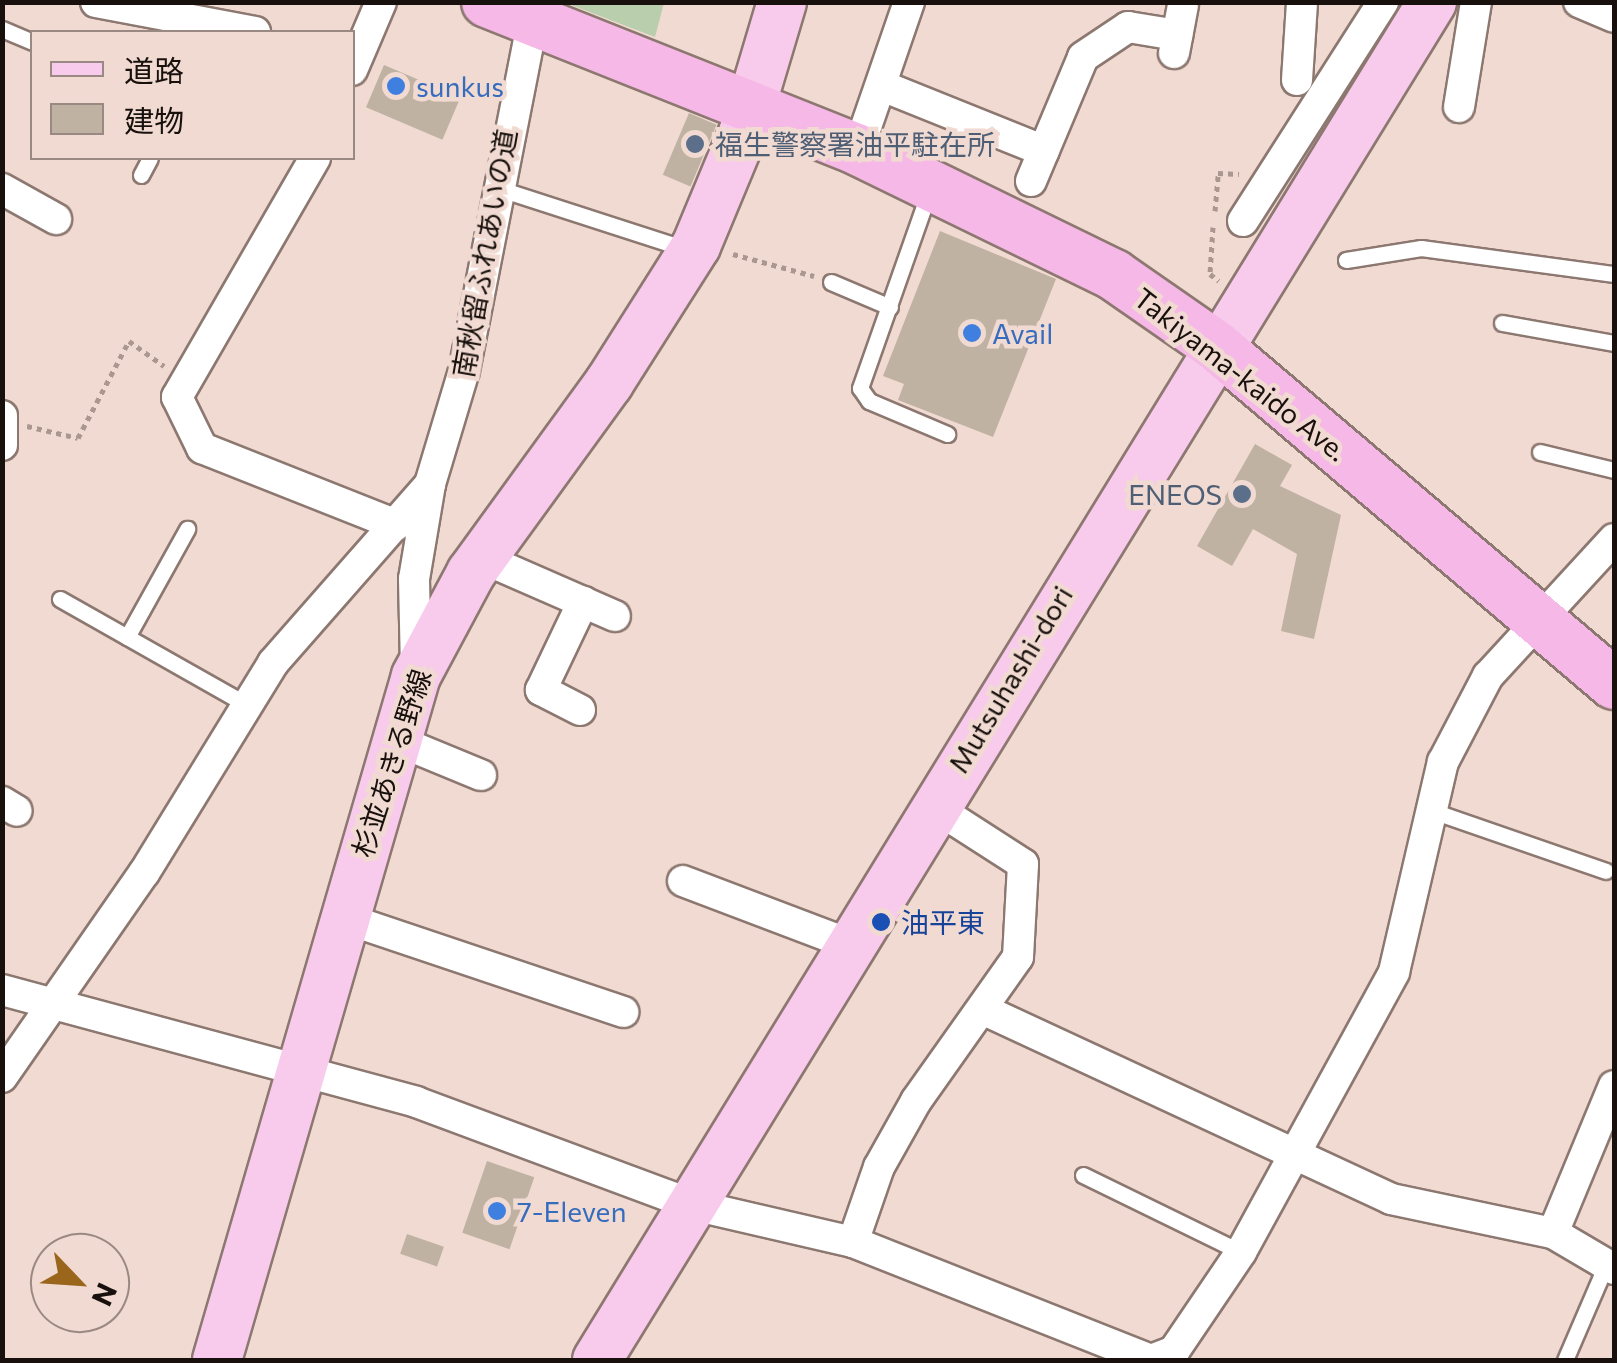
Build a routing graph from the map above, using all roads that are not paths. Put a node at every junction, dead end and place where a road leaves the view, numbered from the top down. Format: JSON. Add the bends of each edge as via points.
{"nodes":[{"id":1,"x":96,"y":2,"type":"edge"},
{"id":2,"x":381,"y":2,"type":"edge"},
{"id":3,"x":782,"y":2,"type":"edge"},
{"id":4,"x":909,"y":2,"type":"edge"},
{"id":5,"x":1302,"y":2,"type":"edge"},
{"id":6,"x":1383,"y":2,"type":"edge"},
{"id":7,"x":1432,"y":2,"type":"edge"},
{"id":8,"x":1476,"y":2,"type":"edge"},
{"id":9,"x":1579,"y":2,"type":"edge"},
{"id":10,"x":518,"y":8,"type":"edge"},
{"id":11,"x":1614,"y":17,"type":"edge"},
{"id":12,"x":2,"y":29,"type":"edge"},
{"id":13,"x":211,"y":29,"type":"edge"},
{"id":14,"x":1178,"y":31,"type":"dead end"},
{"id":15,"x":30,"y":41,"type":"edge"},
{"id":16,"x":355,"y":62,"type":"edge"},
{"id":17,"x":1297,"y":80,"type":"dead end"},
{"id":18,"x":885,"y":88,"type":"junction"},
{"id":19,"x":750,"y":104,"type":"junction"},
{"id":20,"x":1459,"y":107,"type":"dead end"},
{"id":21,"x":858,"y":150,"type":"junction"},
{"id":22,"x":1044,"y":151,"type":"junction"},
{"id":23,"x":149,"y":160,"type":"edge"},
{"id":24,"x":314,"y":160,"type":"edge"},
{"id":25,"x":140,"y":175,"type":"dead end"},
{"id":26,"x":1031,"y":181,"type":"dead end"},
{"id":27,"x":934,"y":184,"type":"junction"},
{"id":28,"x":497,"y":188,"type":"junction"},
{"id":29,"x":2,"y":189,"type":"edge"},
{"id":30,"x":56,"y":219,"type":"dead end"},
{"id":31,"x":1243,"y":222,"type":"dead end"},
{"id":32,"x":694,"y":249,"type":"junction"},
{"id":33,"x":1346,"y":260,"type":"dead end"},
{"id":34,"x":1614,"y":274,"type":"edge"},
{"id":35,"x":831,"y":282,"type":"road end"},
{"id":36,"x":890,"y":307,"type":"junction"},
{"id":37,"x":1502,"y":323,"type":"dead end"},
{"id":38,"x":1614,"y":343,"type":"edge"},
{"id":39,"x":1216,"y":346,"type":"junction"},
{"id":40,"x":947,"y":434,"type":"dead end"},
{"id":41,"x":1540,"y":452,"type":"dead end"},
{"id":42,"x":1614,"y":470,"type":"edge"},
{"id":43,"x":430,"y":484,"type":"junction"},
{"id":44,"x":396,"y":524,"type":"junction"},
{"id":45,"x":187,"y":529,"type":"dead end"},
{"id":46,"x":1614,"y":539,"type":"edge"},
{"id":47,"x":482,"y":558,"type":"junction"},
{"id":48,"x":60,"y":599,"type":"dead end"},
{"id":49,"x":583,"y":602,"type":"junction"},
{"id":50,"x":615,"y":616,"type":"dead end"},
{"id":51,"x":1539,"y":618,"type":"junction"},
{"id":52,"x":127,"y":637,"type":"junction"},
{"id":53,"x":416,"y":676,"type":"junction"},
{"id":54,"x":1614,"y":684,"type":"edge"},
{"id":55,"x":247,"y":705,"type":"junction"},
{"id":56,"x":580,"y":710,"type":"dead end"},
{"id":57,"x":396,"y":740,"type":"junction"},
{"id":58,"x":481,"y":775,"type":"dead end"},
{"id":59,"x":933,"y":806,"type":"junction"},
{"id":60,"x":1428,"y":810,"type":"junction"},
{"id":61,"x":1606,"y":871,"type":"dead end"},
{"id":62,"x":683,"y":882,"type":"dead end"},
{"id":63,"x":341,"y":918,"type":"junction"},
{"id":64,"x":849,"y":944,"type":"junction"},
{"id":65,"x":2,"y":990,"type":"edge"},
{"id":66,"x":50,"y":1004,"type":"junction"},
{"id":67,"x":982,"y":1009,"type":"junction"},
{"id":68,"x":622,"y":1012,"type":"dead end"},
{"id":69,"x":298,"y":1070,"type":"junction"},
{"id":70,"x":2,"y":1077,"type":"edge"},
{"id":71,"x":1614,"y":1086,"type":"edge"},
{"id":72,"x":1298,"y":1160,"type":"junction"},
{"id":73,"x":1083,"y":1175,"type":"dead end"},
{"id":74,"x":692,"y":1205,"type":"junction"},
{"id":75,"x":1553,"y":1233,"type":"junction"},
{"id":76,"x":852,"y":1242,"type":"junction"},
{"id":77,"x":1241,"y":1252,"type":"junction"},
{"id":78,"x":1610,"y":1267,"type":"edge"},
{"id":79,"x":217,"y":1360,"type":"edge"},
{"id":80,"x":597,"y":1360,"type":"edge"},
{"id":81,"x":1151,"y":1360,"type":"edge"},
{"id":82,"x":1565,"y":1360,"type":"edge"}],
"edges":[{"from":1,"to":13,"type":"street"},
{"from":2,"to":16,"type":"street"},
{"from":3,"to":19,"type":"main road","name":"杉並あきる野線"},
{"from":4,"to":18,"type":"street"},
{"from":5,"to":17,"type":"street"},
{"from":6,"to":31,"type":"street"},
{"from":7,"to":39,"type":"main road","name":"Mutsuhashi-dori"},
{"from":8,"to":20,"type":"street"},
{"from":9,"to":11,"type":"street"},
{"from":10,"to":19,"type":"highway","name":"Takiyama-kaido Ave."},
{"from":10,"to":28,"type":"street","name":"南秋留ふれあいの道"},
{"from":12,"to":15,"type":"lane"},
{"from":14,"to":22,"type":"street","via":[[1128,28],[1083,57]]},
{"from":18,"to":21,"type":"street"},
{"from":18,"to":22,"type":"street"},
{"from":19,"to":21,"type":"highway","name":"Takiyama-kaido Ave."},
{"from":19,"to":32,"type":"main road","name":"杉並あきる野線"},
{"from":21,"to":27,"type":"highway","name":"Takiyama-kaido Ave."},
{"from":22,"to":26,"type":"street"},
{"from":23,"to":25,"type":"lane"},
{"from":24,"to":44,"type":"street","via":[[177,397],[202,448]]},
{"from":27,"to":36,"type":"lane"},
{"from":27,"to":39,"type":"highway","name":"Takiyama-kaido Ave.","via":[[1114,275]]},
{"from":28,"to":32,"type":"lane"},
{"from":28,"to":43,"type":"street","name":"南秋留ふれあいの道","via":[[464,371]]},
{"from":29,"to":30,"type":"street"},
{"from":32,"to":47,"type":"main road","name":"杉並あきる野線","via":[[610,383]]},
{"from":33,"to":34,"type":"lane","via":[[1421,248]]},
{"from":35,"to":36,"type":"lane"},
{"from":36,"to":40,"type":"lane","via":[[860,388],[868,401]]},
{"from":37,"to":38,"type":"lane"},
{"from":39,"to":51,"type":"highway","name":"Takiyama-kaido Ave."},
{"from":39,"to":59,"type":"main road","name":"Mutsuhashi-dori"},
{"from":41,"to":42,"type":"lane"},
{"from":43,"to":44,"type":"street"},
{"from":43,"to":53,"type":"street","name":"南秋留ふれあいの道","via":[[414,580]]},
{"from":44,"to":55,"type":"street","via":[[273,664]]},
{"from":45,"to":52,"type":"lane"},
{"from":46,"to":51,"type":"street"},
{"from":47,"to":49,"type":"street"},
{"from":47,"to":53,"type":"main road","name":"杉並あきる野線"},
{"from":48,"to":52,"type":"lane"},
{"from":49,"to":50,"type":"street"},
{"from":49,"to":56,"type":"street","via":[[541,690]]},
{"from":51,"to":54,"type":"highway","name":"Takiyama-kaido Ave."},
{"from":51,"to":60,"type":"street","via":[[1488,676],[1443,762]]},
{"from":52,"to":55,"type":"lane"},
{"from":53,"to":57,"type":"main road","name":"杉並あきる野線"},
{"from":55,"to":66,"type":"street","via":[[144,873]]},
{"from":57,"to":58,"type":"street"},
{"from":57,"to":63,"type":"main road","name":"杉並あきる野線"},
{"from":59,"to":64,"type":"main road","name":"Mutsuhashi-dori"},
{"from":59,"to":67,"type":"street","via":[[1015,854],[1026,877],[1018,956]]},
{"from":60,"to":61,"type":"lane"},
{"from":60,"to":72,"type":"street","via":[[1394,972]]},
{"from":62,"to":64,"type":"street"},
{"from":63,"to":68,"type":"street"},
{"from":63,"to":69,"type":"main road","name":"杉並あきる野線"},
{"from":64,"to":74,"type":"main road","name":"Mutsuhashi-dori"},
{"from":65,"to":66,"type":"street"},
{"from":66,"to":69,"type":"street"},
{"from":66,"to":70,"type":"street"},
{"from":67,"to":72,"type":"street"},
{"from":67,"to":76,"type":"street","via":[[879,1167]]},
{"from":69,"to":74,"type":"street","via":[[433,1108]]},
{"from":69,"to":79,"type":"main road","name":"杉並あきる野線"},
{"from":71,"to":75,"type":"street"},
{"from":72,"to":75,"type":"street","via":[[1391,1199]]},
{"from":72,"to":77,"type":"street"},
{"from":73,"to":77,"type":"lane"},
{"from":74,"to":76,"type":"street"},
{"from":74,"to":80,"type":"main road","name":"Mutsuhashi-dori"},
{"from":75,"to":78,"type":"street"},
{"from":76,"to":81,"type":"street"},
{"from":77,"to":81,"type":"street","via":[[1174,1351]]},
{"from":78,"to":82,"type":"lane"}]}
